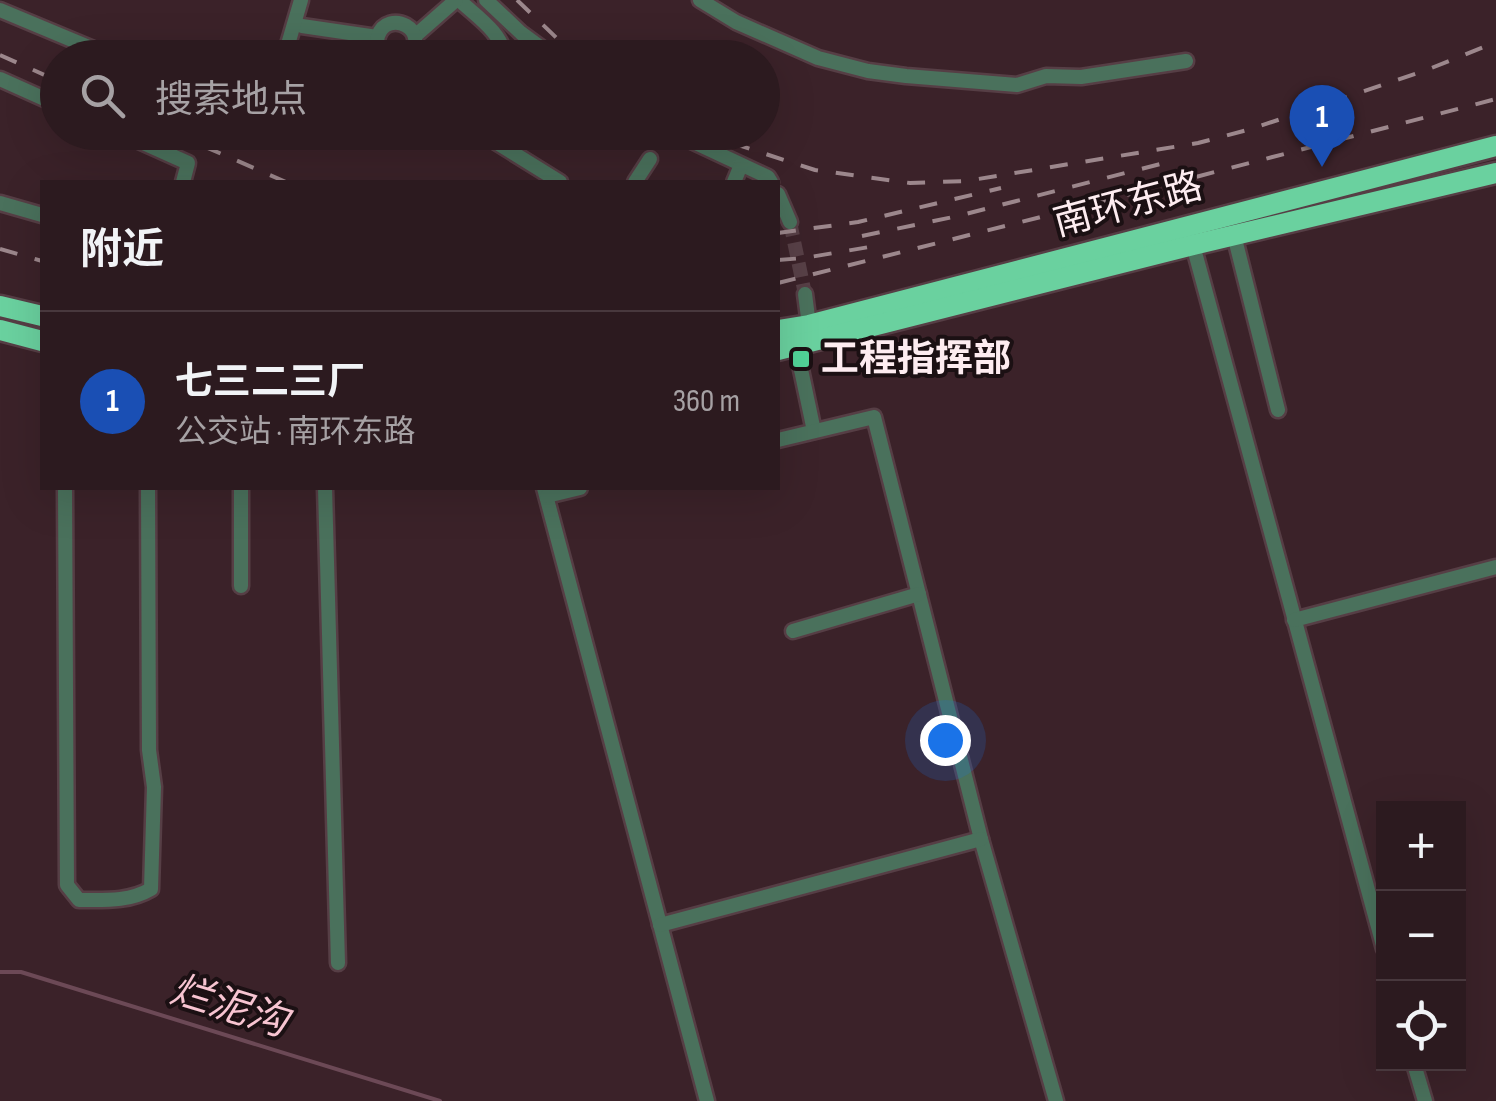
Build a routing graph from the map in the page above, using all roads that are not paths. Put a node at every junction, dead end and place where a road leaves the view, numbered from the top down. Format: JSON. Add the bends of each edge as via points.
{"nodes":[{"id":1,"x":302,"y":0,"type":"edge"},
{"id":2,"x":310,"y":0,"type":"edge"},
{"id":3,"x":458,"y":0,"type":"edge"},
{"id":4,"x":486,"y":0,"type":"edge"},
{"id":5,"x":700,"y":0,"type":"edge"},
{"id":6,"x":0,"y":10,"type":"edge"},
{"id":7,"x":302,"y":26,"type":"junction"},
{"id":8,"x":415,"y":36,"type":"junction"},
{"id":9,"x":377,"y":37,"type":"junction"},
{"id":10,"x":72,"y":40,"type":"edge"},
{"id":11,"x":290,"y":40,"type":"edge"},
{"id":12,"x":298,"y":40,"type":"edge"},
{"id":13,"x":377,"y":40,"type":"edge"},
{"id":14,"x":415,"y":40,"type":"edge"},
{"id":15,"x":500,"y":40,"type":"edge"},
{"id":16,"x":532,"y":40,"type":"edge"},
{"id":17,"x":777,"y":40,"type":"edge"},
{"id":18,"x":780,"y":41,"type":"edge"},
{"id":19,"x":1186,"y":61,"type":"dead end"},
{"id":20,"x":0,"y":79,"type":"edge"},
{"id":21,"x":40,"y":97,"type":"edge"},
{"id":22,"x":1496,"y":146,"type":"edge"},
{"id":23,"x":159,"y":150,"type":"edge"},
{"id":24,"x":514,"y":150,"type":"edge"},
{"id":25,"x":709,"y":150,"type":"edge"},
{"id":26,"x":650,"y":159,"type":"dead end"},
{"id":27,"x":741,"y":165,"type":"junction"},
{"id":28,"x":1496,"y":173,"type":"edge"},
{"id":29,"x":184,"y":180,"type":"edge"},
{"id":30,"x":557,"y":180,"type":"edge"},
{"id":31,"x":636,"y":180,"type":"edge"},
{"id":32,"x":735,"y":180,"type":"edge"},
{"id":33,"x":770,"y":180,"type":"edge"},
{"id":34,"x":780,"y":199,"type":"edge"},
{"id":35,"x":0,"y":203,"type":"edge"},
{"id":36,"x":40,"y":214,"type":"edge"},
{"id":37,"x":790,"y":222,"type":"tunnel mouth"},
{"id":38,"x":1234,"y":235,"type":"junction"},
{"id":39,"x":1193,"y":245,"type":"junction"},
{"id":40,"x":806,"y":294,"type":"tunnel mouth"},
{"id":41,"x":0,"y":306,"type":"edge"},
{"id":42,"x":40,"y":316,"type":"edge"},
{"id":43,"x":809,"y":325,"type":"junction"},
{"id":44,"x":0,"y":330,"type":"edge"},
{"id":45,"x":780,"y":330,"type":"edge"},
{"id":46,"x":40,"y":340,"type":"edge"},
{"id":47,"x":787,"y":348,"type":"edge"},
{"id":48,"x":1278,"y":410,"type":"dead end"},
{"id":49,"x":814,"y":432,"type":"junction"},
{"id":50,"x":780,"y":440,"type":"edge"},
{"id":51,"x":66,"y":490,"type":"edge"},
{"id":52,"x":148,"y":490,"type":"edge"},
{"id":53,"x":241,"y":490,"type":"edge"},
{"id":54,"x":325,"y":490,"type":"edge"},
{"id":55,"x":546,"y":492,"type":"edge"},
{"id":56,"x":1496,"y":567,"type":"edge"},
{"id":57,"x":241,"y":586,"type":"dead end"},
{"id":58,"x":919,"y":594,"type":"junction"},
{"id":59,"x":1294,"y":620,"type":"junction"},
{"id":60,"x":793,"y":631,"type":"dead end"},
{"id":61,"x":981,"y":839,"type":"junction"},
{"id":62,"x":1376,"y":920,"type":"edge"},
{"id":63,"x":660,"y":925,"type":"junction"},
{"id":64,"x":338,"y":964,"type":"dead end"},
{"id":65,"x":1416,"y":1071,"type":"edge"},
{"id":66,"x":707,"y":1101,"type":"edge"},
{"id":67,"x":1056,"y":1101,"type":"edge"},
{"id":68,"x":1424,"y":1101,"type":"edge"}],
"edges":[{"from":1,"to":11,"type":"street"},
{"from":2,"to":7,"type":"street"},
{"from":3,"to":8,"type":"street"},
{"from":3,"to":15,"type":"street"},
{"from":4,"to":16,"type":"street"},
{"from":5,"to":17,"type":"street"},
{"from":6,"to":10,"type":"street"},
{"from":7,"to":9,"type":"street"},
{"from":7,"to":12,"type":"street"},
{"from":8,"to":9,"type":"street","via":[[396,22]]},
{"from":8,"to":14,"type":"street"},
{"from":9,"to":13,"type":"street"},
{"from":18,"to":19,"type":"street","via":[[868,70],[1017,85]]},
{"from":20,"to":21,"type":"street"},
{"from":22,"to":43,"type":"highway","name":"南环东路"},
{"from":23,"to":29,"type":"street","via":[[188,163]]},
{"from":24,"to":30,"type":"street"},
{"from":25,"to":27,"type":"street"},
{"from":26,"to":31,"type":"street"},
{"from":27,"to":32,"type":"street"},
{"from":27,"to":33,"type":"street"},
{"from":28,"to":38,"type":"highway","name":"南环东路"},
{"from":34,"to":37,"type":"street"},
{"from":35,"to":36,"type":"street"},
{"from":38,"to":39,"type":"highway","name":"南环东路"},
{"from":38,"to":48,"type":"street"},
{"from":39,"to":47,"type":"highway","name":"南环东路"},
{"from":39,"to":59,"type":"street"},
{"from":40,"to":43,"type":"street"},
{"from":41,"to":42,"type":"highway"},
{"from":43,"to":45,"type":"highway","name":"南环东路"},
{"from":44,"to":46,"type":"highway"},
{"from":47,"to":49,"type":"street"},
{"from":49,"to":50,"type":"street"},
{"from":49,"to":58,"type":"street","via":[[874,417]]},
{"from":51,"to":52,"type":"street","via":[[67,885],[78,900],[121,899],[151,889]]},
{"from":53,"to":57,"type":"street"},
{"from":54,"to":64,"type":"street"},
{"from":55,"to":63,"type":"street"},
{"from":56,"to":59,"type":"street"},
{"from":58,"to":60,"type":"street"},
{"from":58,"to":61,"type":"street"},
{"from":59,"to":62,"type":"street"},
{"from":61,"to":63,"type":"street"},
{"from":61,"to":67,"type":"street"},
{"from":63,"to":66,"type":"street"},
{"from":65,"to":68,"type":"street"}]}
